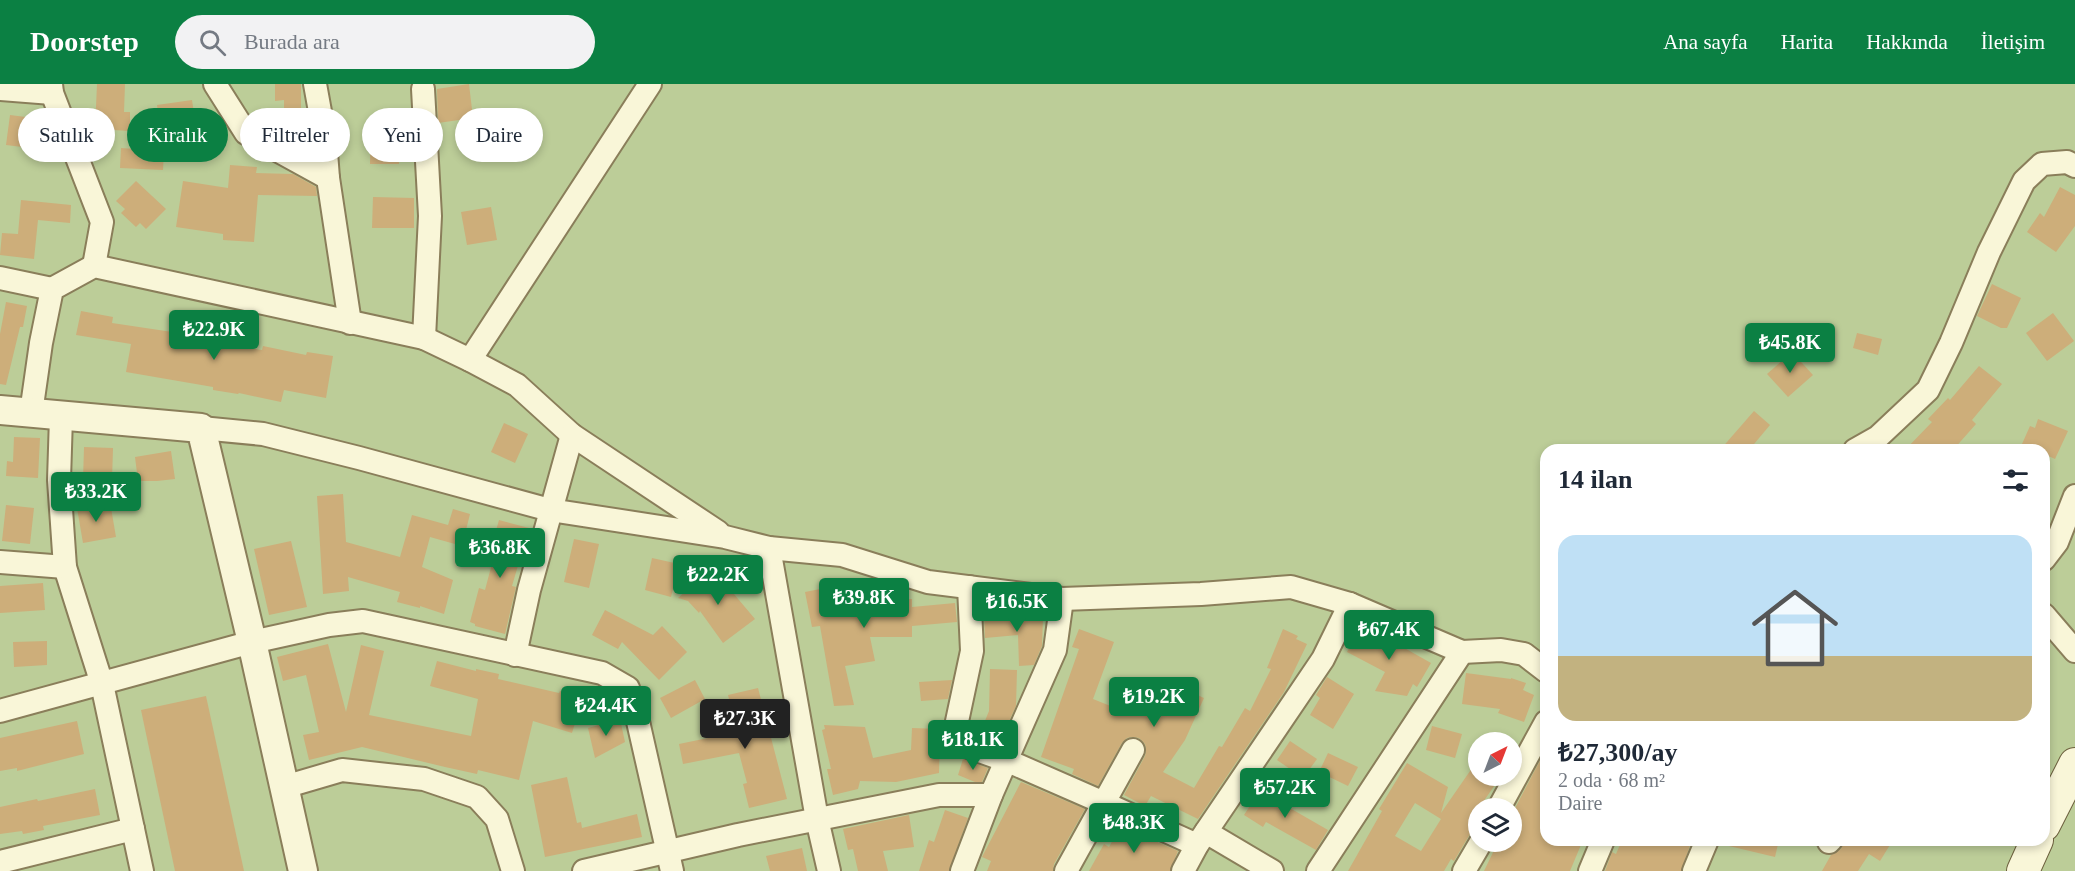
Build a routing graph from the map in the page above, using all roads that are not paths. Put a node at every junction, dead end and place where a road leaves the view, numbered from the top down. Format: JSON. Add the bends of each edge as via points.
{"nodes":[{"id":1,"x":215,"y":84,"type":"edge"},
{"id":2,"x":315,"y":84,"type":"edge"},
{"id":3,"x":651,"y":84,"type":"edge"},
{"id":4,"x":0,"y":89,"type":"edge"},
{"id":5,"x":52,"y":89,"type":"edge"},
{"id":6,"x":423,"y":89,"type":"dead end"},
{"id":7,"x":2075,"y":166,"type":"edge"},
{"id":8,"x":328,"y":178,"type":"junction"},
{"id":9,"x":94,"y":266,"type":"junction"},
{"id":10,"x":0,"y":278,"type":"edge"},
{"id":11,"x":52,"y":289,"type":"junction"},
{"id":12,"x":350,"y":323,"type":"junction"},
{"id":13,"x":424,"y":338,"type":"junction"},
{"id":14,"x":470,"y":360,"type":"junction"},
{"id":15,"x":0,"y":410,"type":"edge"},
{"id":16,"x":31,"y":413,"type":"junction"},
{"id":17,"x":61,"y":417,"type":"junction"},
{"id":18,"x":201,"y":428,"type":"junction"},
{"id":19,"x":572,"y":435,"type":"junction"},
{"id":20,"x":1884,"y":444,"type":"edge"},
{"id":21,"x":2075,"y":496,"type":"edge"},
{"id":22,"x":550,"y":510,"type":"junction"},
{"id":23,"x":725,"y":537,"type":"junction"},
{"id":24,"x":769,"y":548,"type":"junction"},
{"id":25,"x":2050,"y":551,"type":"edge"},
{"id":26,"x":0,"y":562,"type":"edge"},
{"id":27,"x":65,"y":567,"type":"junction"},
{"id":28,"x":969,"y":587,"type":"junction"},
{"id":29,"x":1062,"y":599,"type":"junction"},
{"id":30,"x":1350,"y":604,"type":"junction"},
{"id":31,"x":2050,"y":622,"type":"edge"},
{"id":32,"x":252,"y":642,"type":"junction"},
{"id":33,"x":2075,"y":651,"type":"edge"},
{"id":34,"x":1462,"y":652,"type":"junction"},
{"id":35,"x":515,"y":655,"type":"junction"},
{"id":36,"x":1540,"y":666,"type":"edge"},
{"id":37,"x":102,"y":684,"type":"junction"},
{"id":38,"x":0,"y":711,"type":"edge"},
{"id":39,"x":1540,"y":733,"type":"edge"},
{"id":40,"x":1133,"y":750,"type":"dead end"},
{"id":41,"x":1008,"y":761,"type":"junction"},
{"id":42,"x":2075,"y":764,"type":"edge"},
{"id":43,"x":284,"y":787,"type":"junction"},
{"id":44,"x":2051,"y":794,"type":"edge"},
{"id":45,"x":991,"y":795,"type":"junction"},
{"id":46,"x":1504,"y":798,"type":"edge"},
{"id":47,"x":1104,"y":803,"type":"junction"},
{"id":48,"x":817,"y":819,"type":"junction"},
{"id":49,"x":133,"y":829,"type":"junction"},
{"id":50,"x":1202,"y":839,"type":"junction"},
{"id":51,"x":1600,"y":846,"type":"edge"},
{"id":52,"x":1704,"y":846,"type":"edge"},
{"id":53,"x":2034,"y":846,"type":"edge"},
{"id":54,"x":1475,"y":852,"type":"edge"},
{"id":55,"x":670,"y":860,"type":"edge"},
{"id":56,"x":0,"y":862,"type":"edge"},
{"id":57,"x":142,"y":871,"type":"edge"},
{"id":58,"x":303,"y":871,"type":"edge"},
{"id":59,"x":513,"y":871,"type":"edge"},
{"id":60,"x":584,"y":871,"type":"edge"},
{"id":61,"x":829,"y":871,"type":"edge"},
{"id":62,"x":962,"y":871,"type":"edge"},
{"id":63,"x":1066,"y":871,"type":"edge"},
{"id":64,"x":1183,"y":871,"type":"edge"},
{"id":65,"x":1272,"y":871,"type":"edge"},
{"id":66,"x":1318,"y":871,"type":"edge"},
{"id":67,"x":1464,"y":871,"type":"edge"},
{"id":68,"x":1590,"y":871,"type":"edge"},
{"id":69,"x":1694,"y":871,"type":"edge"},
{"id":70,"x":2023,"y":871,"type":"edge"}],
"edges":[{"from":1,"to":8,"type":"street","via":[[246,133]]},
{"from":2,"to":8,"type":"street"},
{"from":3,"to":14,"type":"street"},
{"from":4,"to":5,"type":"street"},
{"from":5,"to":9,"type":"street","via":[[102,222]]},
{"from":6,"to":13,"type":"street","via":[[429,216]]},
{"from":7,"to":20,"type":"street","via":[[2067,162],[2042,164],[2024,182],[1928,390]]},
{"from":8,"to":12,"type":"street"},
{"from":9,"to":11,"type":"street"},
{"from":9,"to":12,"type":"street"},
{"from":10,"to":11,"type":"street"},
{"from":11,"to":16,"type":"street"},
{"from":12,"to":13,"type":"street"},
{"from":13,"to":14,"type":"street"},
{"from":14,"to":19,"type":"street","via":[[517,385]]},
{"from":15,"to":16,"type":"street"},
{"from":16,"to":17,"type":"street"},
{"from":17,"to":18,"type":"street"},
{"from":17,"to":27,"type":"street","via":[[59,480]]},
{"from":18,"to":22,"type":"street","via":[[263,434]]},
{"from":18,"to":32,"type":"street"},
{"from":19,"to":22,"type":"street"},
{"from":19,"to":23,"type":"street"},
{"from":21,"to":25,"type":"street"},
{"from":22,"to":23,"type":"street"},
{"from":22,"to":35,"type":"street"},
{"from":23,"to":24,"type":"street"},
{"from":24,"to":28,"type":"street","via":[[842,555],[928,582]]},
{"from":24,"to":48,"type":"street"},
{"from":26,"to":27,"type":"street"},
{"from":27,"to":37,"type":"street"},
{"from":28,"to":29,"type":"street"},
{"from":28,"to":41,"type":"street","via":[[972,651],[956,726],[961,740],[971,748]]},
{"from":29,"to":30,"type":"street","via":[[1291,587]]},
{"from":29,"to":41,"type":"street","via":[[1055,650]]},
{"from":30,"to":34,"type":"street"},
{"from":30,"to":50,"type":"street","via":[[1323,658]]},
{"from":31,"to":33,"type":"street"},
{"from":32,"to":35,"type":"street","via":[[329,624],[363,621]]},
{"from":32,"to":37,"type":"street"},
{"from":32,"to":43,"type":"street"},
{"from":34,"to":36,"type":"street","via":[[1501,650],[1524,654]]},
{"from":34,"to":66,"type":"street"},
{"from":35,"to":55,"type":"street","via":[[602,673],[628,688]]},
{"from":37,"to":38,"type":"street"},
{"from":37,"to":49,"type":"street"},
{"from":39,"to":46,"type":"street"},
{"from":40,"to":47,"type":"street"},
{"from":41,"to":45,"type":"street"},
{"from":41,"to":47,"type":"street"},
{"from":42,"to":44,"type":"main road"},
{"from":43,"to":58,"type":"street"},
{"from":43,"to":59,"type":"street","via":[[342,770],[424,779],[477,797],[497,819]]},
{"from":45,"to":48,"type":"street","via":[[939,795]]},
{"from":45,"to":62,"type":"street"},
{"from":47,"to":50,"type":"street"},
{"from":47,"to":63,"type":"street"},
{"from":48,"to":55,"type":"street"},
{"from":48,"to":61,"type":"street"},
{"from":49,"to":56,"type":"street"},
{"from":49,"to":57,"type":"street"},
{"from":50,"to":64,"type":"street"},
{"from":50,"to":65,"type":"street"},
{"from":51,"to":68,"type":"street"},
{"from":52,"to":69,"type":"street"},
{"from":53,"to":70,"type":"main road"},
{"from":54,"to":67,"type":"street"},
{"from":55,"to":60,"type":"street"}]}
